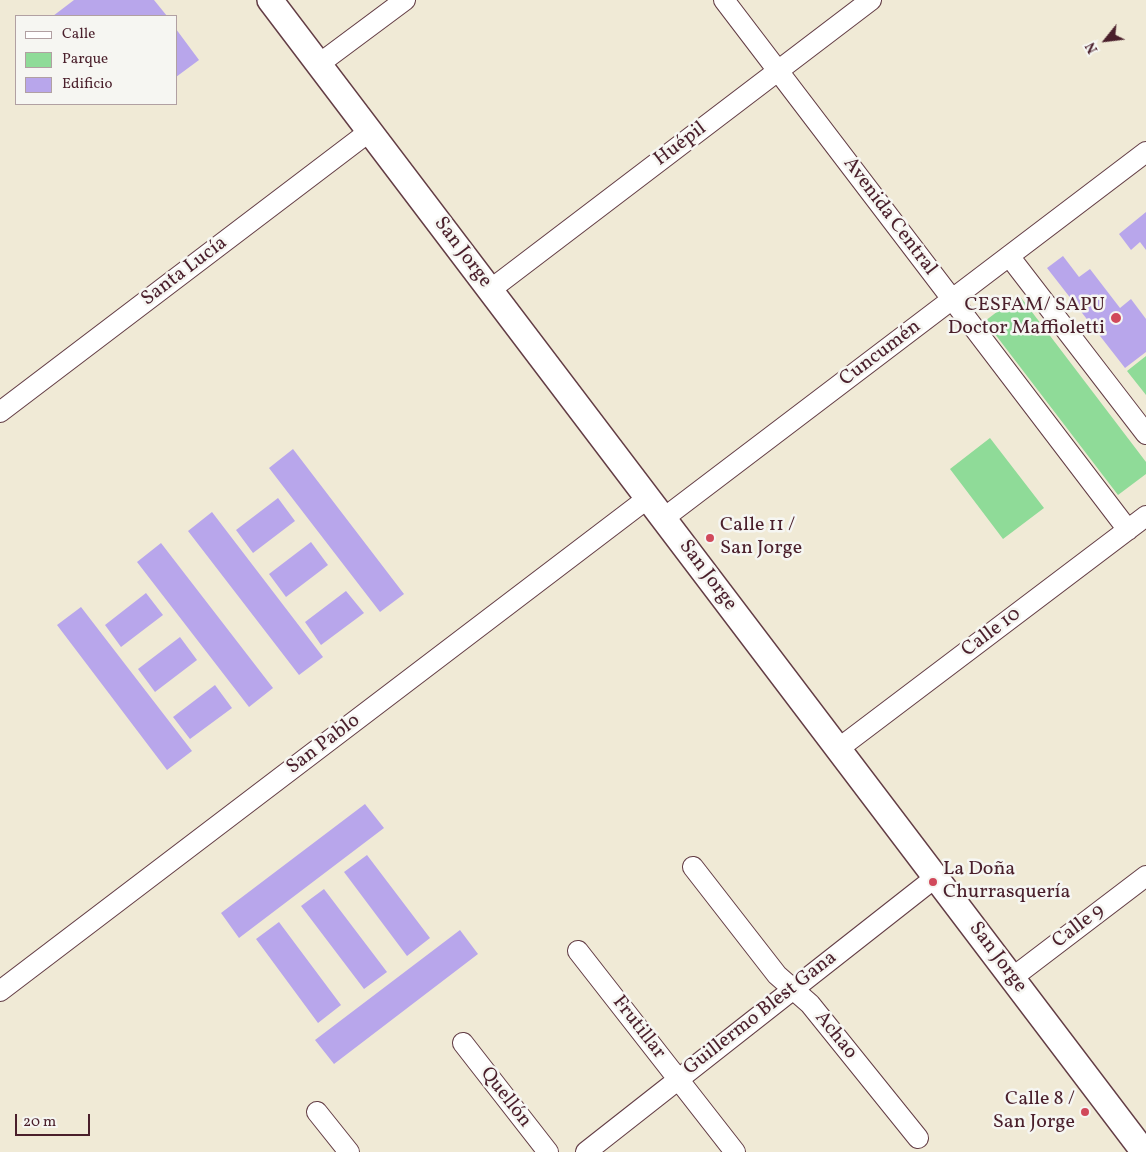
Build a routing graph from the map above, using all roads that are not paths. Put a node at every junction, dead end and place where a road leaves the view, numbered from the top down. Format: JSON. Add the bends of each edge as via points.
{"nodes":[{"id":1,"x":270,"y":0,"type":"edge"},
{"id":2,"x":405,"y":0,"type":"edge"},
{"id":3,"x":724,"y":0,"type":"edge"},
{"id":4,"x":871,"y":0,"type":"edge"},
{"id":5,"x":319,"y":64,"type":"junction"},
{"id":6,"x":778,"y":71,"type":"junction"},
{"id":7,"x":370,"y":131,"type":"junction"},
{"id":8,"x":1146,"y":152,"type":"edge"},
{"id":9,"x":1010,"y":256,"type":"junction"},
{"id":10,"x":490,"y":290,"type":"junction"},
{"id":11,"x":952,"y":300,"type":"junction"},
{"id":12,"x":0,"y":412,"type":"edge"},
{"id":13,"x":1146,"y":434,"type":"edge"},
{"id":14,"x":648,"y":498,"type":"junction"},
{"id":15,"x":1146,"y":516,"type":"edge"},
{"id":16,"x":664,"y":518,"type":"junction"},
{"id":17,"x":1128,"y":530,"type":"junction"},
{"id":18,"x":838,"y":749,"type":"junction"},
{"id":19,"x":693,"y":866,"type":"dead end"},
{"id":20,"x":1146,"y":876,"type":"edge"},
{"id":21,"x":936,"y":877,"type":"junction"},
{"id":22,"x":578,"y":951,"type":"dead end"},
{"id":23,"x":1012,"y":978,"type":"junction"},
{"id":24,"x":793,"y":989,"type":"junction"},
{"id":25,"x":0,"y":991,"type":"edge"},
{"id":26,"x":463,"y":1044,"type":"dead end"},
{"id":27,"x":678,"y":1079,"type":"junction"},
{"id":28,"x":317,"y":1112,"type":"dead end"},
{"id":29,"x":918,"y":1138,"type":"dead end"},
{"id":30,"x":349,"y":1152,"type":"edge"},
{"id":31,"x":548,"y":1152,"type":"edge"},
{"id":32,"x":586,"y":1152,"type":"edge"},
{"id":33,"x":735,"y":1152,"type":"edge"},
{"id":34,"x":1144,"y":1152,"type":"edge"}],
"edges":[{"from":1,"to":5,"type":"street","name":"San Jorge"},
{"from":2,"to":5,"type":"street"},
{"from":3,"to":6,"type":"street","name":"Avenida Central"},
{"from":4,"to":6,"type":"street","name":"Huépil"},
{"from":5,"to":7,"type":"street","name":"San Jorge"},
{"from":6,"to":10,"type":"street","name":"Huépil"},
{"from":6,"to":11,"type":"street","name":"Avenida Central"},
{"from":7,"to":10,"type":"street","name":"San Jorge"},
{"from":7,"to":12,"type":"street","name":"Santa Lucía"},
{"from":8,"to":9,"type":"street","name":"Cuncumén"},
{"from":9,"to":11,"type":"street","name":"Cuncumén"},
{"from":9,"to":13,"type":"street"},
{"from":10,"to":14,"type":"street","name":"San Jorge"},
{"from":11,"to":16,"type":"street","name":"Cuncumén"},
{"from":11,"to":17,"type":"street","name":"Avenida Central"},
{"from":14,"to":16,"type":"street","name":"San Jorge"},
{"from":14,"to":25,"type":"street","name":"San Pablo"},
{"from":15,"to":17,"type":"street","name":"Calle 10"},
{"from":16,"to":18,"type":"street","name":"San Jorge"},
{"from":17,"to":18,"type":"street","name":"Calle 10"},
{"from":18,"to":21,"type":"street","name":"San Jorge"},
{"from":19,"to":24,"type":"street","name":"Achao","via":[[777,974]]},
{"from":20,"to":23,"type":"street","name":"Calle 9"},
{"from":21,"to":23,"type":"street","name":"San Jorge"},
{"from":21,"to":24,"type":"street","name":"Guillermo Blest Gana"},
{"from":22,"to":27,"type":"street","name":"Frutillar"},
{"from":23,"to":34,"type":"street","name":"San Jorge"},
{"from":24,"to":27,"type":"street","name":"Guillermo Blest Gana"},
{"from":24,"to":29,"type":"street","name":"Achao","via":[[810,1004]]},
{"from":26,"to":31,"type":"street","name":"Quellón"},
{"from":27,"to":32,"type":"street","name":"Guillermo Blest Gana"},
{"from":27,"to":33,"type":"street","name":"Frutillar"},
{"from":28,"to":30,"type":"street"}]}
